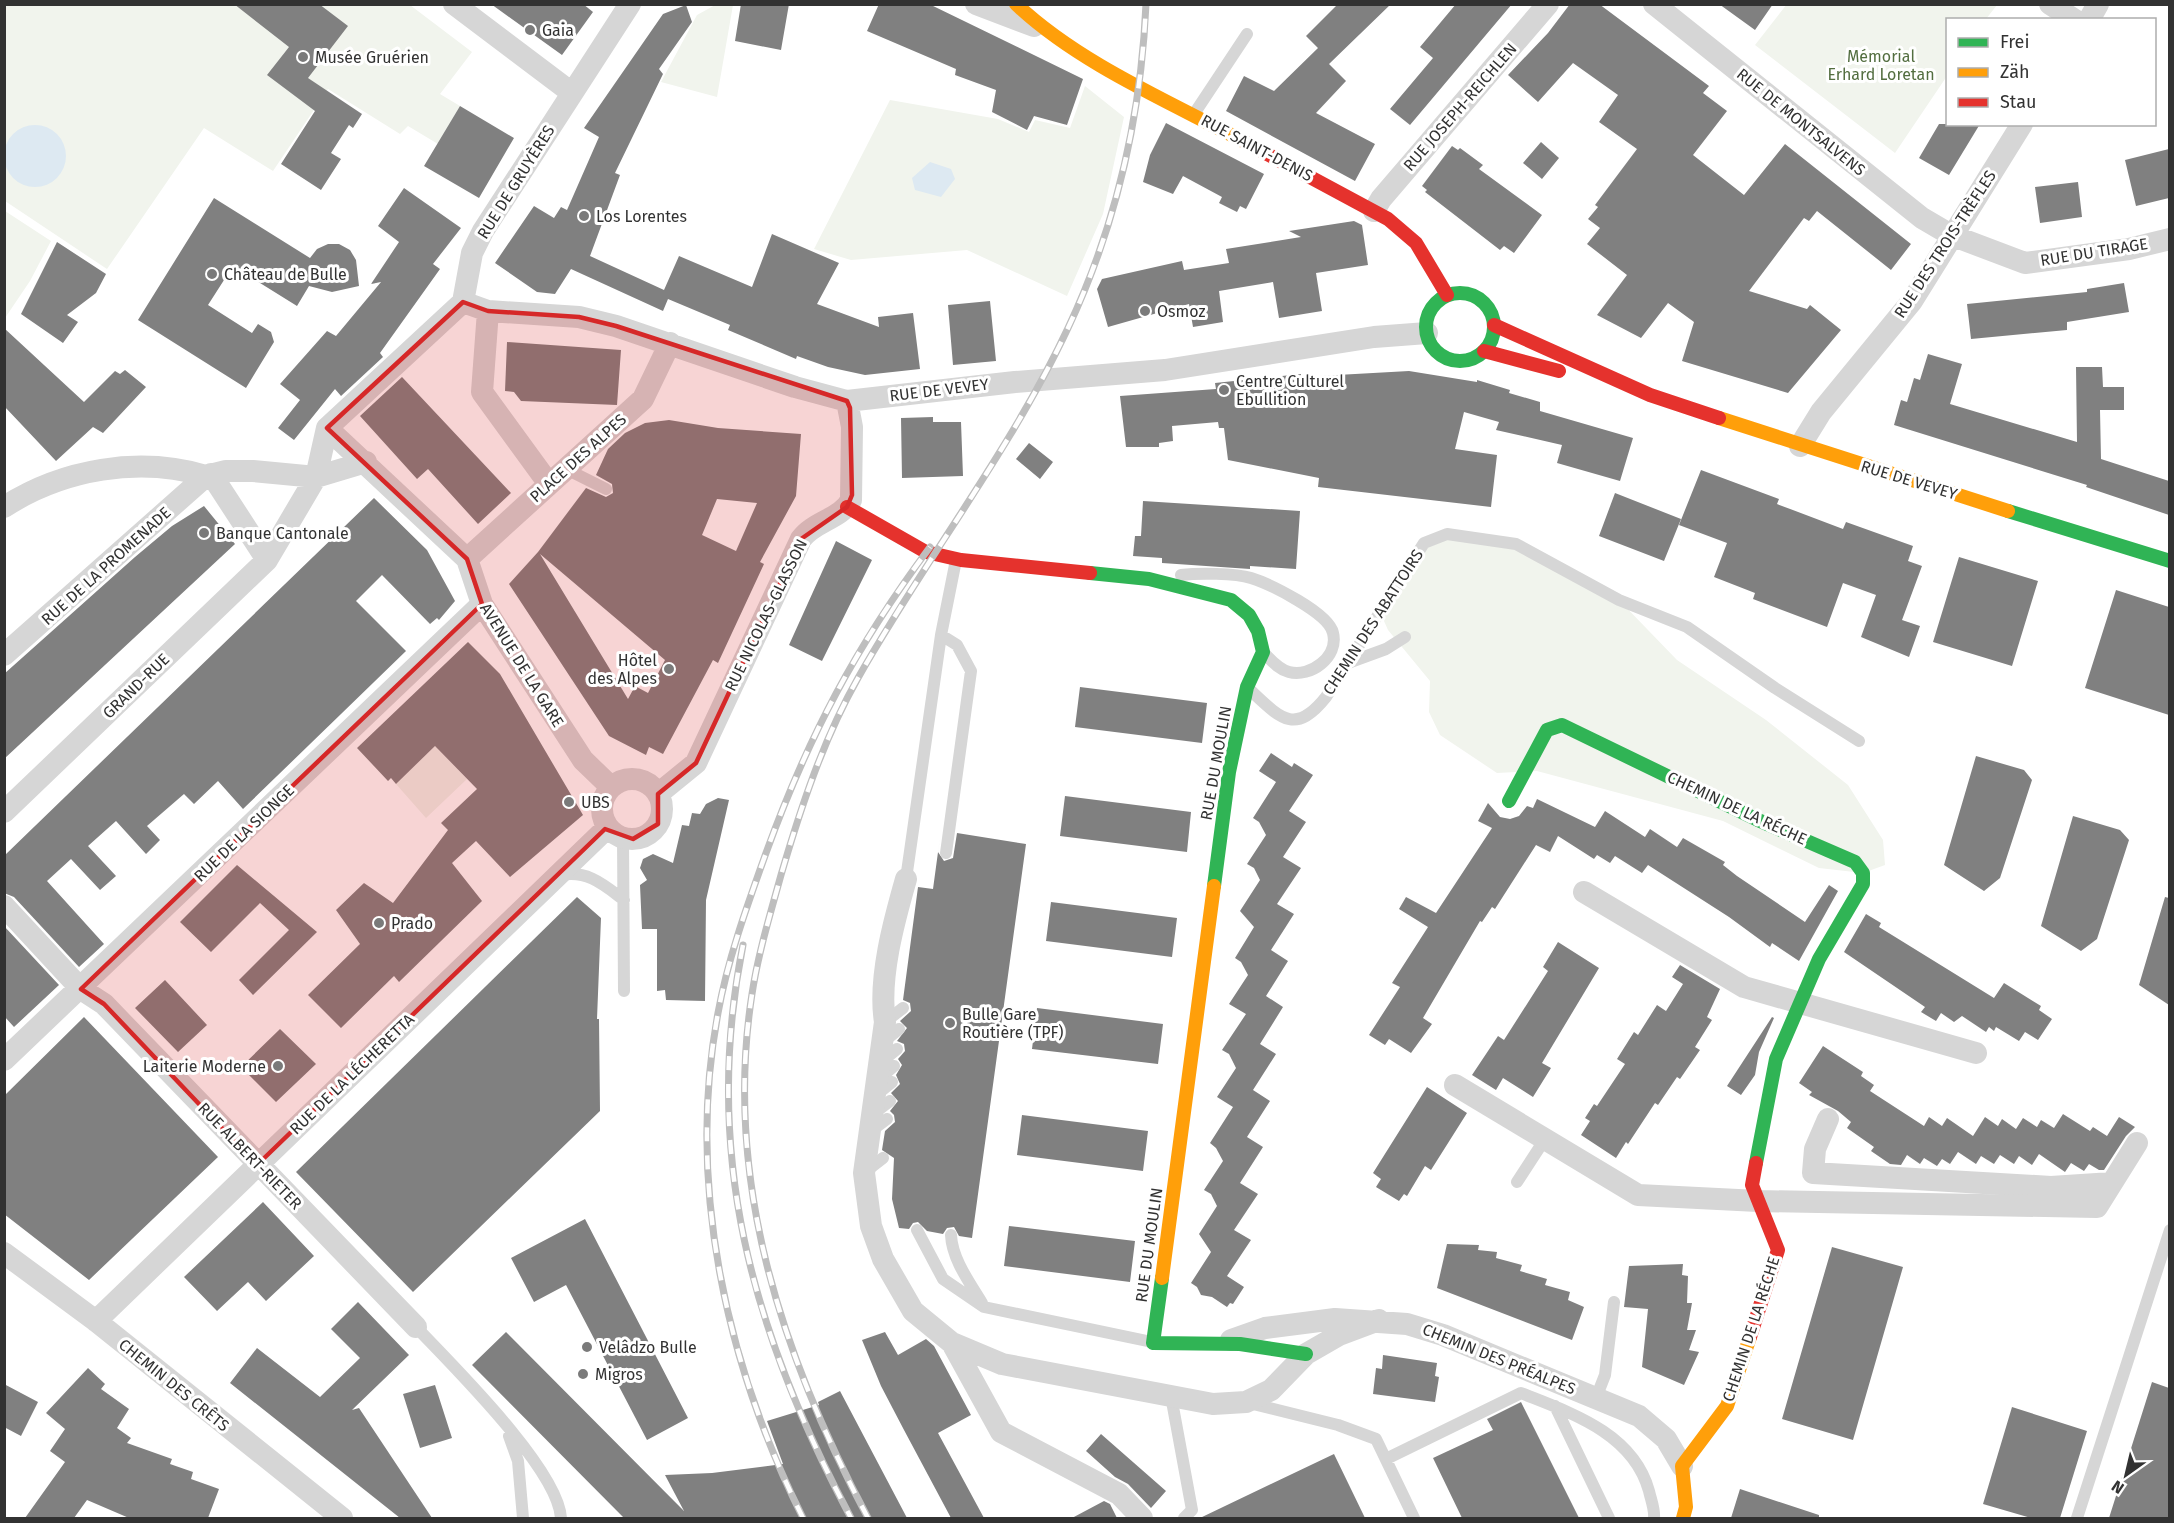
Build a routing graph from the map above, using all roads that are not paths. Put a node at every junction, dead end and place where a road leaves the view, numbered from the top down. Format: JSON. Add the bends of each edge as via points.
{"nodes":[{"id":1,"x":454,"y":4,"type":"edge"},
{"id":2,"x":630,"y":4,"type":"edge"},
{"id":3,"x":976,"y":4,"type":"edge"},
{"id":4,"x":1016,"y":4,"type":"edge"},
{"id":5,"x":1548,"y":4,"type":"edge"},
{"id":6,"x":1654,"y":4,"type":"edge"},
{"id":7,"x":2050,"y":4,"type":"edge"},
{"id":8,"x":2098,"y":4,"type":"edge"},
{"id":9,"x":2072,"y":18,"type":"edge"},
{"id":10,"x":2090,"y":18,"type":"edge"},
{"id":11,"x":1042,"y":28,"type":"junction"},
{"id":12,"x":1247,"y":34,"type":"dead end"},
{"id":13,"x":572,"y":93,"type":"junction"},
{"id":14,"x":1193,"y":115,"type":"junction"},
{"id":15,"x":2021,"y":126,"type":"edge"},
{"id":16,"x":1374,"y":211,"type":"junction"},
{"id":17,"x":1952,"y":235,"type":"junction"},
{"id":18,"x":2169,"y":239,"type":"edge"},
{"id":19,"x":1447,"y":295,"type":"junction"},
{"id":20,"x":463,"y":302,"type":"junction"},
{"id":21,"x":488,"y":311,"type":"junction"},
{"id":22,"x":1494,"y":324,"type":"junction"},
{"id":23,"x":1426,"y":333,"type":"junction"},
{"id":24,"x":670,"y":343,"type":"junction"},
{"id":25,"x":1484,"y":351,"type":"junction"},
{"id":26,"x":1650,"y":395,"type":"junction"},
{"id":27,"x":847,"y":401,"type":"junction"},
{"id":28,"x":327,"y":428,"type":"junction"},
{"id":29,"x":1800,"y":446,"type":"junction"},
{"id":30,"x":366,"y":462,"type":"junction"},
{"id":31,"x":566,"y":469,"type":"junction"},
{"id":32,"x":209,"y":475,"type":"junction"},
{"id":33,"x":316,"y":477,"type":"junction"},
{"id":34,"x":549,"y":484,"type":"junction"},
{"id":35,"x":606,"y":489,"type":"dead end"},
{"id":36,"x":4,"y":507,"type":"edge"},
{"id":37,"x":847,"y":507,"type":"junction"},
{"id":38,"x":956,"y":558,"type":"junction"},
{"id":39,"x":467,"y":559,"type":"junction"},
{"id":40,"x":267,"y":560,"type":"junction"},
{"id":41,"x":2169,"y":561,"type":"edge"},
{"id":42,"x":1149,"y":579,"type":"junction"},
{"id":43,"x":482,"y":604,"type":"junction"},
{"id":44,"x":941,"y":635,"type":"junction"},
{"id":45,"x":1405,"y":637,"type":"dead end"},
{"id":46,"x":1263,"y":652,"type":"junction"},
{"id":47,"x":4,"y":655,"type":"edge"},
{"id":48,"x":1345,"y":664,"type":"junction"},
{"id":49,"x":1247,"y":687,"type":"junction"},
{"id":50,"x":1859,"y":741,"type":"dead end"},
{"id":51,"x":611,"y":787,"type":"junction"},
{"id":52,"x":658,"y":794,"type":"junction"},
{"id":53,"x":1509,"y":801,"type":"dead end"},
{"id":54,"x":4,"y":812,"type":"edge"},
{"id":55,"x":615,"y":832,"type":"junction"},
{"id":56,"x":946,"y":853,"type":"dead end"},
{"id":57,"x":556,"y":876,"type":"junction"},
{"id":58,"x":906,"y":879,"type":"joint"},
{"id":59,"x":1584,"y":892,"type":"dead end"},
{"id":60,"x":624,"y":900,"type":"junction"},
{"id":61,"x":4,"y":906,"type":"edge"},
{"id":62,"x":81,"y":988,"type":"junction"},
{"id":63,"x":624,"y":991,"type":"dead end"},
{"id":64,"x":1799,"y":1004,"type":"junction"},
{"id":65,"x":1976,"y":1053,"type":"dead end"},
{"id":66,"x":4,"y":1060,"type":"edge"},
{"id":67,"x":1455,"y":1085,"type":"dead end"},
{"id":68,"x":1828,"y":1119,"type":"dead end"},
{"id":69,"x":1545,"y":1139,"type":"junction"},
{"id":70,"x":2137,"y":1143,"type":"dead end"},
{"id":71,"x":257,"y":1165,"type":"junction"},
{"id":72,"x":1830,"y":1174,"type":"junction"},
{"id":73,"x":1517,"y":1182,"type":"dead end"},
{"id":74,"x":2026,"y":1196,"type":"junction"},
{"id":75,"x":1758,"y":1201,"type":"junction"},
{"id":76,"x":1830,"y":1203,"type":"junction"},
{"id":77,"x":917,"y":1230,"type":"dead end"},
{"id":78,"x":2169,"y":1230,"type":"edge"},
{"id":79,"x":951,"y":1235,"type":"dead end"},
{"id":80,"x":4,"y":1253,"type":"edge"},
{"id":81,"x":1614,"y":1302,"type":"dead end"},
{"id":82,"x":984,"y":1307,"type":"junction"},
{"id":83,"x":1379,"y":1320,"type":"junction"},
{"id":84,"x":96,"y":1321,"type":"junction"},
{"id":85,"x":416,"y":1327,"type":"joint"},
{"id":86,"x":1153,"y":1342,"type":"junction"},
{"id":87,"x":952,"y":1343,"type":"junction"},
{"id":88,"x":1219,"y":1343,"type":"junction"},
{"id":89,"x":1306,"y":1354,"type":"junction"},
{"id":90,"x":1171,"y":1396,"type":"junction"},
{"id":91,"x":1596,"y":1398,"type":"junction"},
{"id":92,"x":1246,"y":1402,"type":"junction"},
{"id":93,"x":1555,"y":1407,"type":"junction"},
{"id":94,"x":506,"y":1427,"type":"junction"},
{"id":95,"x":1386,"y":1459,"type":"junction"},
{"id":96,"x":1682,"y":1466,"type":"junction"},
{"id":97,"x":342,"y":1518,"type":"edge"},
{"id":98,"x":523,"y":1518,"type":"edge"},
{"id":99,"x":561,"y":1518,"type":"edge"},
{"id":100,"x":1142,"y":1518,"type":"edge"},
{"id":101,"x":1184,"y":1518,"type":"edge"},
{"id":102,"x":1414,"y":1518,"type":"edge"},
{"id":103,"x":1610,"y":1518,"type":"edge"},
{"id":104,"x":1654,"y":1518,"type":"edge"},
{"id":105,"x":1683,"y":1518,"type":"edge"},
{"id":106,"x":2077,"y":1518,"type":"edge"}],
"edges":[{"from":1,"to":13,"type":"street"},
{"from":2,"to":13,"type":"street","name":"RUE DE GRUYÈRES"},
{"from":3,"to":11,"type":"street","name":"RUE SAINT-DENIS"},
{"from":4,"to":11,"type":"street","name":"RUE SAINT-DENIS"},
{"from":5,"to":16,"type":"street","name":"RUE JOSEPH-REICHLEN"},
{"from":6,"to":17,"type":"street","name":"RUE DE MONTSALVENS","via":[[1922,218]]},
{"from":7,"to":9,"type":"street"},
{"from":8,"to":10,"type":"street"},
{"from":11,"to":14,"type":"street","name":"RUE SAINT-DENIS","via":[[1095,62]]},
{"from":12,"to":14,"type":"lane"},
{"from":13,"to":20,"type":"street","name":"RUE DE GRUYÈRES","via":[[483,231],[472,253]]},
{"from":14,"to":16,"type":"street","name":"RUE SAINT-DENIS"},
{"from":15,"to":17,"type":"street","name":"RUE DES TROIS-TRÈFLES"},
{"from":16,"to":19,"type":"street","name":"RUE SAINT-DENIS","via":[[1400,227],[1416,243]]},
{"from":17,"to":18,"type":"street","name":"RUE DU TIRAGE","via":[[2025,263],[2129,249]]},
{"from":17,"to":29,"type":"street","name":"RUE DES TROIS-TRÈFLES","via":[[1912,301],[1821,412]]},
{"from":19,"to":22,"type":"street","via":[[1460,293],[1481,300],[1490,310]]},
{"from":19,"to":23,"type":"street","via":[[1430,311]]},
{"from":20,"to":21,"type":"street","name":"RUE DE VEVEY"},
{"from":20,"to":28,"type":"street"},
{"from":21,"to":24,"type":"street","name":"RUE DE VEVEY","via":[[579,317]]},
{"from":21,"to":34,"type":"street","via":[[482,392]]},
{"from":22,"to":25,"type":"street","via":[[1493,336]]},
{"from":22,"to":26,"type":"street","name":"RUE DE VEVEY"},
{"from":23,"to":25,"type":"street","via":[[1438,353],[1450,359],[1463,361]]},
{"from":23,"to":27,"type":"street","name":"RUE DE VEVEY","via":[[1330,343],[1165,370]]},
{"from":24,"to":27,"type":"street","name":"RUE DE VEVEY","via":[[718,362]]},
{"from":24,"to":31,"type":"street","name":"PLACE DES ALPES","via":[[643,399]]},
{"from":25,"to":26,"type":"street","name":"RUE DE VEVEY"},
{"from":26,"to":29,"type":"street","name":"RUE DE VEVEY"},
{"from":27,"to":37,"type":"street","via":[[852,427],[852,495]]},
{"from":28,"to":30,"type":"street","name":"AVENUE DE LA GARE"},
{"from":28,"to":33,"type":"street","name":"GRAND-RUE"},
{"from":29,"to":41,"type":"street","name":"RUE DE VEVEY"},
{"from":30,"to":33,"type":"street"},
{"from":30,"to":39,"type":"street","name":"AVENUE DE LA GARE"},
{"from":31,"to":34,"type":"street","name":"PLACE DES ALPES"},
{"from":31,"to":35,"type":"lane"},
{"from":32,"to":33,"type":"street","via":[[253,471]]},
{"from":32,"to":36,"type":"street","via":[[163,466],[116,466],[39,489]]},
{"from":32,"to":40,"type":"street"},
{"from":32,"to":47,"type":"street","name":"RUE DE LA PROMENADE"},
{"from":33,"to":40,"type":"street","name":"GRAND-RUE"},
{"from":34,"to":39,"type":"street","name":"PLACE DES ALPES"},
{"from":37,"to":38,"type":"street","via":[[926,552]]},
{"from":37,"to":52,"type":"street","name":"RUE NICOLAS-GLASSON","via":[[807,530],[801,539],[696,763]]},
{"from":38,"to":42,"type":"street"},
{"from":38,"to":44,"type":"lane"},
{"from":39,"to":43,"type":"street","name":"AVENUE DE LA GARE"},
{"from":40,"to":54,"type":"street","name":"GRAND-RUE"},
{"from":42,"to":46,"type":"street","via":[[1231,600],[1249,615]]},
{"from":42,"to":46,"type":"lane","via":[[1188,574],[1249,577],[1293,597],[1329,625],[1334,634],[1333,645],[1321,665],[1301,674],[1287,672]]},
{"from":43,"to":51,"type":"street","name":"AVENUE DE LA GARE","via":[[583,760]]},
{"from":43,"to":62,"type":"street","name":"RUE DE LA SIONGE"},
{"from":44,"to":56,"type":"lane","via":[[957,645],[971,671]]},
{"from":44,"to":58,"type":"lane"},
{"from":45,"to":48,"type":"lane"},
{"from":46,"to":49,"type":"street","name":"RUE DU MOULIN"},
{"from":48,"to":49,"type":"lane","name":"CHEMIN DES ABATTOIRS","via":[[1316,710],[1296,721],[1272,710]]},
{"from":48,"to":50,"type":"lane","name":"CHEMIN DES ABATTOIRS","via":[[1424,543],[1447,534],[1457,535],[1516,544],[1619,600],[1687,627]]},
{"from":49,"to":86,"type":"street","name":"RUE DU MOULIN","via":[[1229,771]]},
{"from":51,"to":52,"type":"street","via":[[637,779]]},
{"from":51,"to":55,"type":"street","via":[[603,802],[604,819]]},
{"from":52,"to":55,"type":"street","via":[[662,804],[658,824],[643,837]]},
{"from":53,"to":64,"type":"street","name":"CHEMIN DE LA RÉCHE","via":[[1547,730],[1562,725],[1758,820],[1855,862],[1863,873],[1863,884],[1819,959]]},
{"from":55,"to":57,"type":"street","name":"RUE DE LA LÉCHERETTA"},
{"from":55,"to":60,"type":"lane"},
{"from":57,"to":60,"type":"lane","via":[[573,873],[597,879]]},
{"from":57,"to":71,"type":"street","name":"RUE DE LA LÉCHERETTA"},
{"from":58,"to":87,"type":"street","via":[[909,920],[883,1090],[871,1226],[883,1259],[914,1311]]},
{"from":59,"to":64,"type":"street","via":[[1744,987]]},
{"from":60,"to":63,"type":"lane"},
{"from":61,"to":62,"type":"street","name":"RUE ALBERT-RIETER"},
{"from":62,"to":66,"type":"street","name":"RUE DE LA SIONGE"},
{"from":62,"to":71,"type":"street","name":"RUE ALBERT-RIETER","via":[[104,1004]]},
{"from":64,"to":65,"type":"street"},
{"from":64,"to":75,"type":"street","name":"CHEMIN DE LA RÉCHE","via":[[1776,1059],[1752,1185]]},
{"from":67,"to":69,"type":"street"},
{"from":68,"to":72,"type":"street","via":[[1815,1149],[1813,1173]]},
{"from":69,"to":73,"type":"lane"},
{"from":69,"to":75,"type":"street","via":[[1638,1196]]},
{"from":70,"to":74,"type":"street","via":[[2097,1207]]},
{"from":71,"to":84,"type":"street","name":"RUE DE LA LÉCHERETTA"},
{"from":71,"to":85,"type":"street","name":"RUE ALBERT-RIETER"},
{"from":72,"to":74,"type":"street"},
{"from":72,"to":76,"type":"street"},
{"from":74,"to":76,"type":"street"},
{"from":75,"to":76,"type":"street"},
{"from":75,"to":96,"type":"street","name":"CHEMIN DE LA RÉCHE","via":[[1778,1250],[1727,1406]]},
{"from":77,"to":82,"type":"lane","via":[[943,1279]]},
{"from":78,"to":106,"type":"lane"},
{"from":79,"to":82,"type":"lane","via":[[962,1268]]},
{"from":80,"to":84,"type":"street","name":"CHEMIN DES CRÊTS"},
{"from":81,"to":91,"type":"lane","via":[[1605,1375]]},
{"from":82,"to":86,"type":"lane"},
{"from":83,"to":88,"type":"street","name":"CHEMIN DES PRÉALPES","via":[[1335,1319],[1265,1329]]},
{"from":83,"to":89,"type":"street","via":[[1339,1335]]},
{"from":83,"to":91,"type":"street","name":"CHEMIN DES PRÉALPES","via":[[1443,1335]]},
{"from":84,"to":97,"type":"street","name":"CHEMIN DES CRÊTS"},
{"from":85,"to":94,"type":"lane"},
{"from":86,"to":88,"type":"street","name":"CHEMIN DES PRÉALPES","via":[[1188,1346]]},
{"from":87,"to":90,"type":"street","via":[[1002,1364]]},
{"from":87,"to":100,"type":"street","via":[[1001,1432],[1119,1494]]},
{"from":88,"to":89,"type":"street","name":"CHEMIN DES PRÉALPES"},
{"from":89,"to":92,"type":"street","via":[[1271,1390]]},
{"from":90,"to":92,"type":"street","via":[[1213,1404]]},
{"from":90,"to":101,"type":"lane","via":[[1192,1510]]},
{"from":91,"to":96,"type":"street","name":"CHEMIN DES PRÉALPES","via":[[1639,1416],[1658,1430]]},
{"from":92,"to":95,"type":"lane","via":[[1376,1438]]},
{"from":93,"to":95,"type":"lane","via":[[1521,1393]]},
{"from":93,"to":103,"type":"lane"},
{"from":93,"to":104,"type":"lane","via":[[1582,1418],[1624,1447],[1646,1481]]},
{"from":94,"to":98,"type":"lane","via":[[518,1461]]},
{"from":94,"to":99,"type":"lane","via":[[541,1471],[554,1493]]},
{"from":95,"to":102,"type":"lane"},
{"from":96,"to":105,"type":"street","via":[[1686,1507]]}]}
